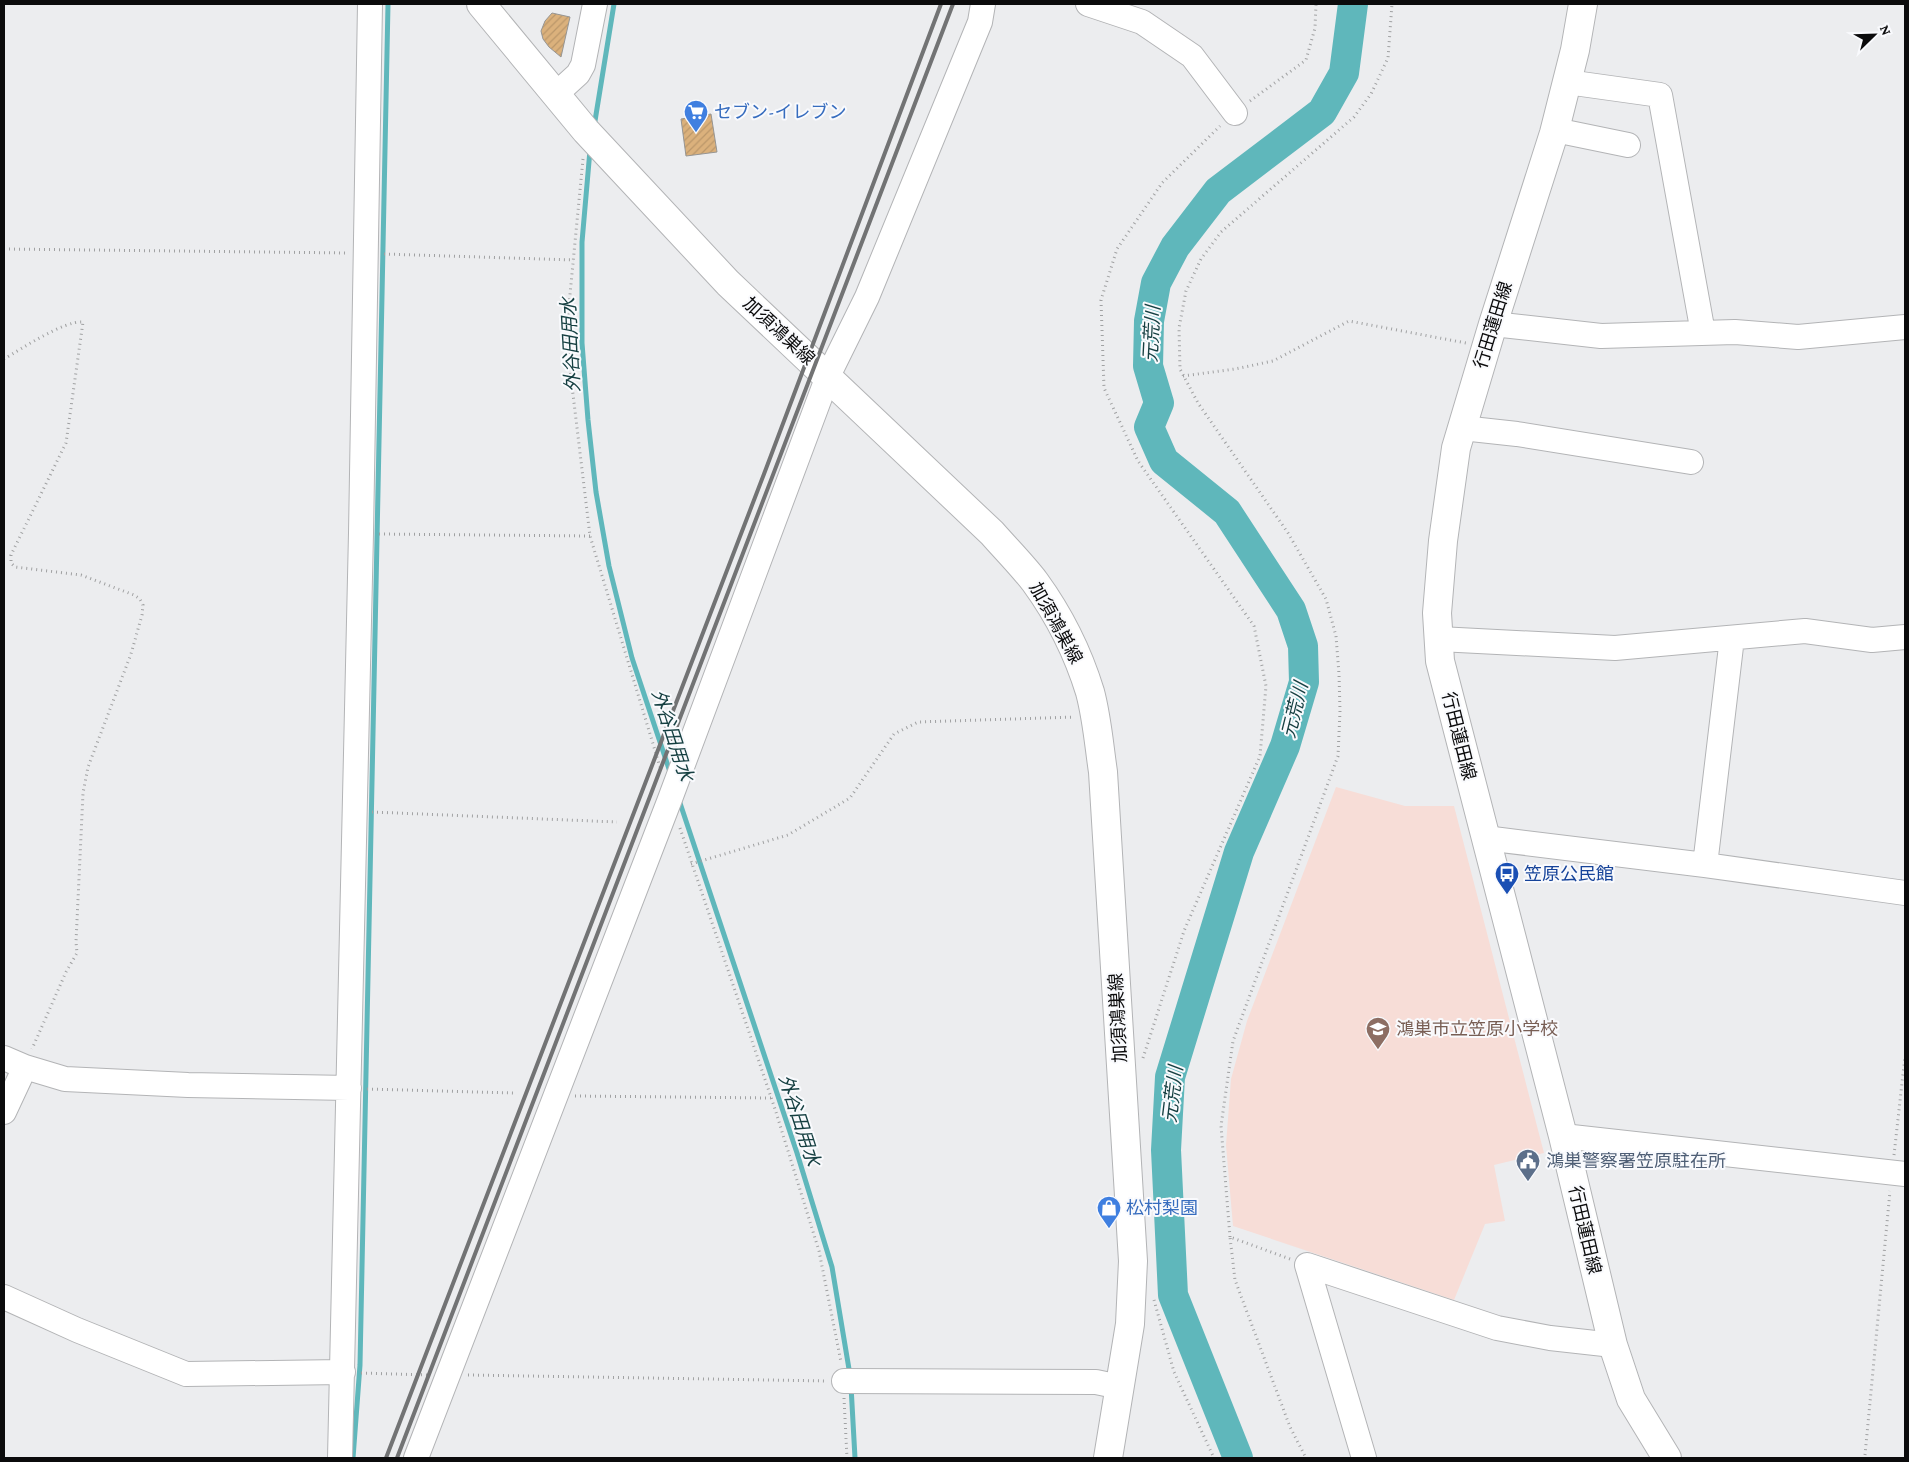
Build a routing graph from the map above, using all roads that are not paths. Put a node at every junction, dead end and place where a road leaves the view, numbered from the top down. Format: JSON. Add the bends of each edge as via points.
{"nodes":[{"id":1,"x":370,"y":4,"type":"edge"},
{"id":2,"x":481,"y":4,"type":"edge"},
{"id":3,"x":595,"y":4,"type":"edge"},
{"id":4,"x":983,"y":4,"type":"edge"},
{"id":5,"x":1088,"y":4,"type":"edge"},
{"id":6,"x":1583,"y":4,"type":"edge"},
{"id":7,"x":1567,"y":82,"type":"junction"},
{"id":8,"x":555,"y":95,"type":"junction"},
{"id":9,"x":1235,"y":113,"type":"road end"},
{"id":10,"x":1555,"y":130,"type":"junction"},
{"id":11,"x":1628,"y":145,"type":"dead end"},
{"id":12,"x":1905,"y":327,"type":"edge"},
{"id":13,"x":1704,"y":333,"type":"junction"},
{"id":14,"x":1489,"y":336,"type":"junction"},
{"id":15,"x":828,"y":376,"type":"junction"},
{"id":16,"x":1462,"y":428,"type":"junction"},
{"id":17,"x":1691,"y":462,"type":"dead end"},
{"id":18,"x":1905,"y":637,"type":"edge"},
{"id":19,"x":1732,"y":638,"type":"junction"},
{"id":20,"x":1438,"y":639,"type":"junction"},
{"id":21,"x":1485,"y":838,"type":"junction"},
{"id":22,"x":1705,"y":865,"type":"junction"},
{"id":23,"x":1905,"y":893,"type":"edge"},
{"id":24,"x":14,"y":1063,"type":"edge"},
{"id":25,"x":349,"y":1088,"type":"junction"},
{"id":26,"x":4,"y":1112,"type":"edge"},
{"id":27,"x":1563,"y":1136,"type":"junction"},
{"id":28,"x":1898,"y":1173,"type":"edge"},
{"id":29,"x":4,"y":1297,"type":"edge"},
{"id":30,"x":1613,"y":1345,"type":"junction"},
{"id":31,"x":343,"y":1372,"type":"junction"},
{"id":32,"x":844,"y":1382,"type":"road end"},
{"id":33,"x":1120,"y":1387,"type":"junction"},
{"id":34,"x":340,"y":1458,"type":"edge"},
{"id":35,"x":416,"y":1458,"type":"edge"},
{"id":36,"x":1108,"y":1458,"type":"edge"},
{"id":37,"x":1364,"y":1458,"type":"edge"},
{"id":38,"x":1667,"y":1458,"type":"edge"}],
"edges":[{"from":1,"to":25,"type":"street"},
{"from":2,"to":8,"type":"main road","name":"加須鴻巣線"},
{"from":3,"to":8,"type":"street","via":[[584,65]]},
{"from":4,"to":15,"type":"street","via":[[980,22],[868,298]]},
{"from":5,"to":9,"type":"street","via":[[1142,22],[1192,56]]},
{"from":6,"to":7,"type":"main road","name":"行田蓮田線"},
{"from":7,"to":10,"type":"main road","name":"行田蓮田線"},
{"from":7,"to":13,"type":"street","via":[[1660,95]]},
{"from":8,"to":15,"type":"main road","name":"加須鴻巣線","via":[[728,284]]},
{"from":10,"to":11,"type":"street"},
{"from":10,"to":14,"type":"main road","name":"行田蓮田線"},
{"from":12,"to":13,"type":"street","via":[[1798,336]]},
{"from":13,"to":14,"type":"street"},
{"from":14,"to":16,"type":"main road","name":"行田蓮田線"},
{"from":15,"to":33,"type":"main road","name":"加須鴻巣線","via":[[992,533],[1034,582],[1066,633],[1095,714],[1103,772],[1132,1261],[1130,1324]]},
{"from":15,"to":35,"type":"street","via":[[670,799]]},
{"from":16,"to":17,"type":"street"},
{"from":16,"to":20,"type":"main road","name":"行田蓮田線","via":[[1456,448],[1443,541]]},
{"from":18,"to":19,"type":"street","via":[[1872,640],[1805,631]]},
{"from":19,"to":20,"type":"street","via":[[1615,648]]},
{"from":19,"to":22,"type":"street"},
{"from":20,"to":21,"type":"main road","name":"行田蓮田線","via":[[1440,661]]},
{"from":21,"to":22,"type":"street"},
{"from":21,"to":27,"type":"main road","name":"行田蓮田線"},
{"from":22,"to":23,"type":"street"},
{"from":24,"to":25,"type":"street","via":[[65,1079]]},
{"from":24,"to":26,"type":"street"},
{"from":25,"to":31,"type":"street"},
{"from":27,"to":28,"type":"street"},
{"from":27,"to":30,"type":"main road","name":"行田蓮田線"},
{"from":29,"to":31,"type":"street","via":[[186,1374]]},
{"from":30,"to":37,"type":"street","via":[[1497,1328],[1307,1265]]},
{"from":30,"to":38,"type":"main road","name":"行田蓮田線","via":[[1631,1399]]},
{"from":31,"to":34,"type":"street"},
{"from":32,"to":33,"type":"street","via":[[1096,1382]]},
{"from":33,"to":36,"type":"main road","name":"加須鴻巣線"}]}
